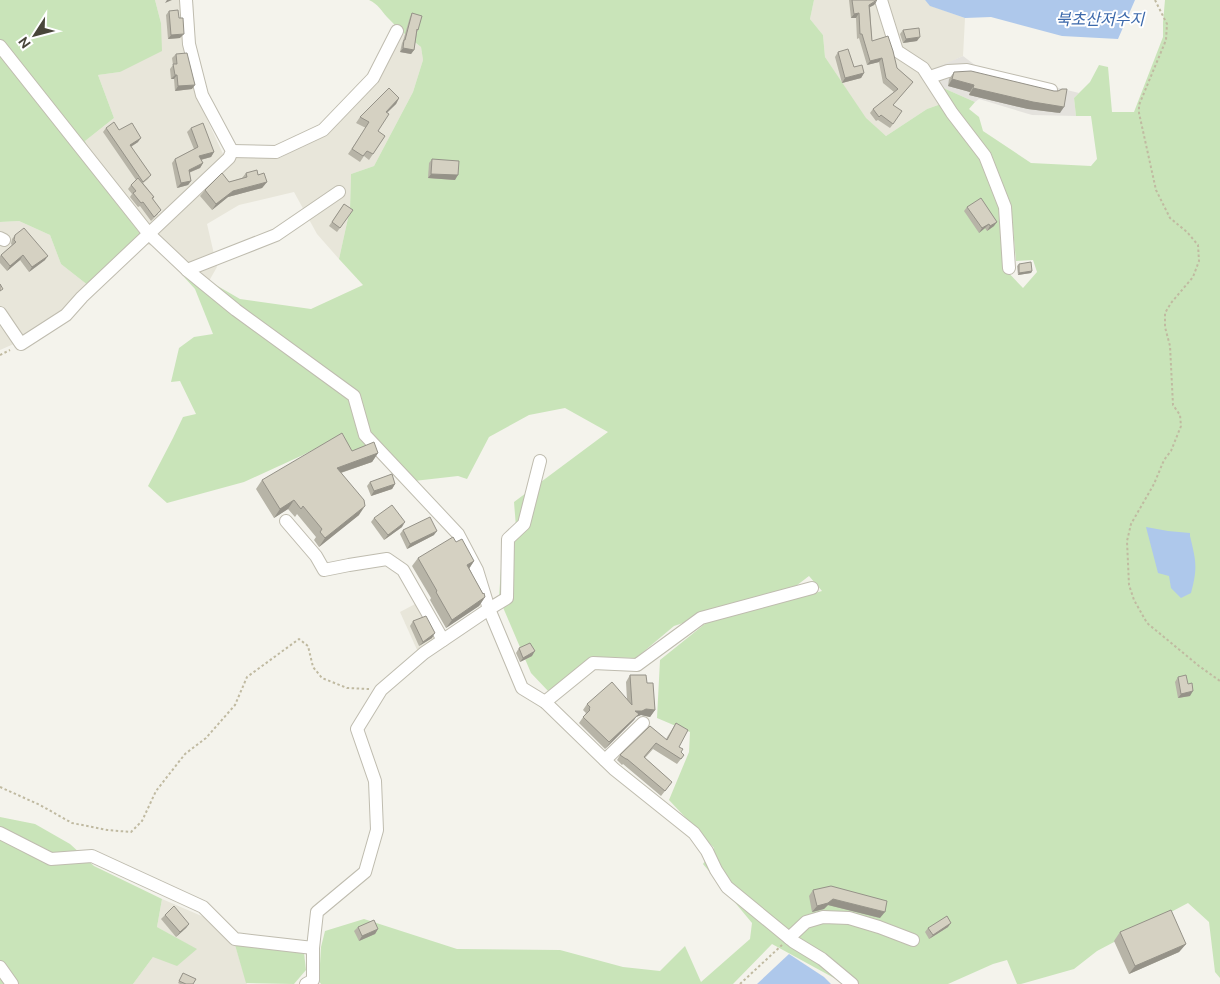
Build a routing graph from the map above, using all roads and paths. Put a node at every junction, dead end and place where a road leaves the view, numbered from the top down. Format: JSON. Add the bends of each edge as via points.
{"nodes":[{"id":1,"x":186,"y":0,"type":"edge"},
{"id":2,"x":881,"y":0,"type":"edge"},
{"id":3,"x":1155,"y":0,"type":"edge"},
{"id":4,"x":397,"y":31,"type":"dead end"},
{"id":5,"x":0,"y":46,"type":"edge"},
{"id":6,"x":930,"y":77,"type":"junction"},
{"id":7,"x":1051,"y":90,"type":"edge"},
{"id":8,"x":232,"y":151,"type":"junction"},
{"id":9,"x":339,"y":192,"type":"dead end"},
{"id":10,"x":148,"y":234,"type":"junction"},
{"id":11,"x":1008,"y":268,"type":"dead end"},
{"id":12,"x":187,"y":270,"type":"junction"},
{"id":13,"x":0,"y":314,"type":"edge"},
{"id":14,"x":540,"y":461,"type":"dead end"},
{"id":15,"x":286,"y":521,"type":"dead end"},
{"id":16,"x":812,"y":588,"type":"dead end"},
{"id":17,"x":489,"y":609,"type":"junction"},
{"id":18,"x":443,"y":640,"type":"junction"},
{"id":19,"x":1220,"y":681,"type":"edge"},
{"id":20,"x":381,"y":690,"type":"junction"},
{"id":21,"x":545,"y":702,"type":"junction"},
{"id":22,"x":643,"y":723,"type":"dead end"},
{"id":23,"x":605,"y":760,"type":"junction"},
{"id":24,"x":0,"y":787,"type":"edge"},
{"id":25,"x":0,"y":833,"type":"edge"},
{"id":26,"x":789,"y":938,"type":"junction"},
{"id":27,"x":913,"y":940,"type":"dead end"},
{"id":28,"x":313,"y":948,"type":"junction"},
{"id":29,"x":0,"y":967,"type":"edge"},
{"id":30,"x":12,"y":984,"type":"edge"},
{"id":31,"x":306,"y":984,"type":"edge"},
{"id":32,"x":740,"y":984,"type":"edge"},
{"id":33,"x":852,"y":984,"type":"edge"}],
"edges":[{"from":1,"to":8,"type":"street","via":[[189,44],[202,95]]},
{"from":2,"to":6,"type":"street","via":[[896,51],[924,68]]},
{"from":3,"to":19,"type":"path","via":[[1167,24],[1166,40],[1139,105],[1139,113],[1156,190],[1170,218],[1198,245],[1199,260],[1193,277],[1164,313],[1170,346],[1173,405],[1180,415],[1181,426],[1131,524],[1128,541],[1130,585],[1147,623]]},
{"from":4,"to":8,"type":"street","via":[[373,78],[322,130],[276,152]]},
{"from":5,"to":10,"type":"street"},
{"from":6,"to":7,"type":"street","via":[[948,71],[967,70]]},
{"from":6,"to":11,"type":"street","via":[[984,156],[1005,207]]},
{"from":8,"to":10,"type":"street","via":[[229,158]]},
{"from":9,"to":12,"type":"street","via":[[276,235]]},
{"from":10,"to":12,"type":"street"},
{"from":10,"to":13,"type":"street","via":[[66,314],[21,344]]},
{"from":12,"to":17,"type":"street","via":[[354,396],[365,435],[458,534],[477,570]]},
{"from":14,"to":17,"type":"street","via":[[524,524],[508,539],[508,598]]},
{"from":15,"to":18,"type":"street","via":[[324,570],[387,559],[403,570]]},
{"from":16,"to":21,"type":"street","via":[[701,618],[637,665],[592,663]]},
{"from":17,"to":18,"type":"street"},
{"from":17,"to":21,"type":"street","via":[[522,688]]},
{"from":18,"to":20,"type":"street"},
{"from":20,"to":24,"type":"path","via":[[347,688],[322,678],[313,667],[308,646],[299,639],[247,677],[235,705],[206,738],[186,754],[156,792],[142,821],[131,832],[72,824]]},
{"from":20,"to":28,"type":"street","via":[[357,729],[375,781],[377,830],[365,872],[317,912]]},
{"from":21,"to":23,"type":"street"},
{"from":22,"to":23,"type":"street"},
{"from":23,"to":26,"type":"street","via":[[694,833],[727,887]]},
{"from":25,"to":28,"type":"street","via":[[51,859],[92,856],[203,907],[235,939]]},
{"from":26,"to":27,"type":"street","via":[[806,922],[823,917],[850,918]]},
{"from":26,"to":32,"type":"path"},
{"from":26,"to":33,"type":"street","via":[[822,958]]},
{"from":28,"to":31,"type":"street","via":[[313,980]]},
{"from":29,"to":30,"type":"street"}]}
